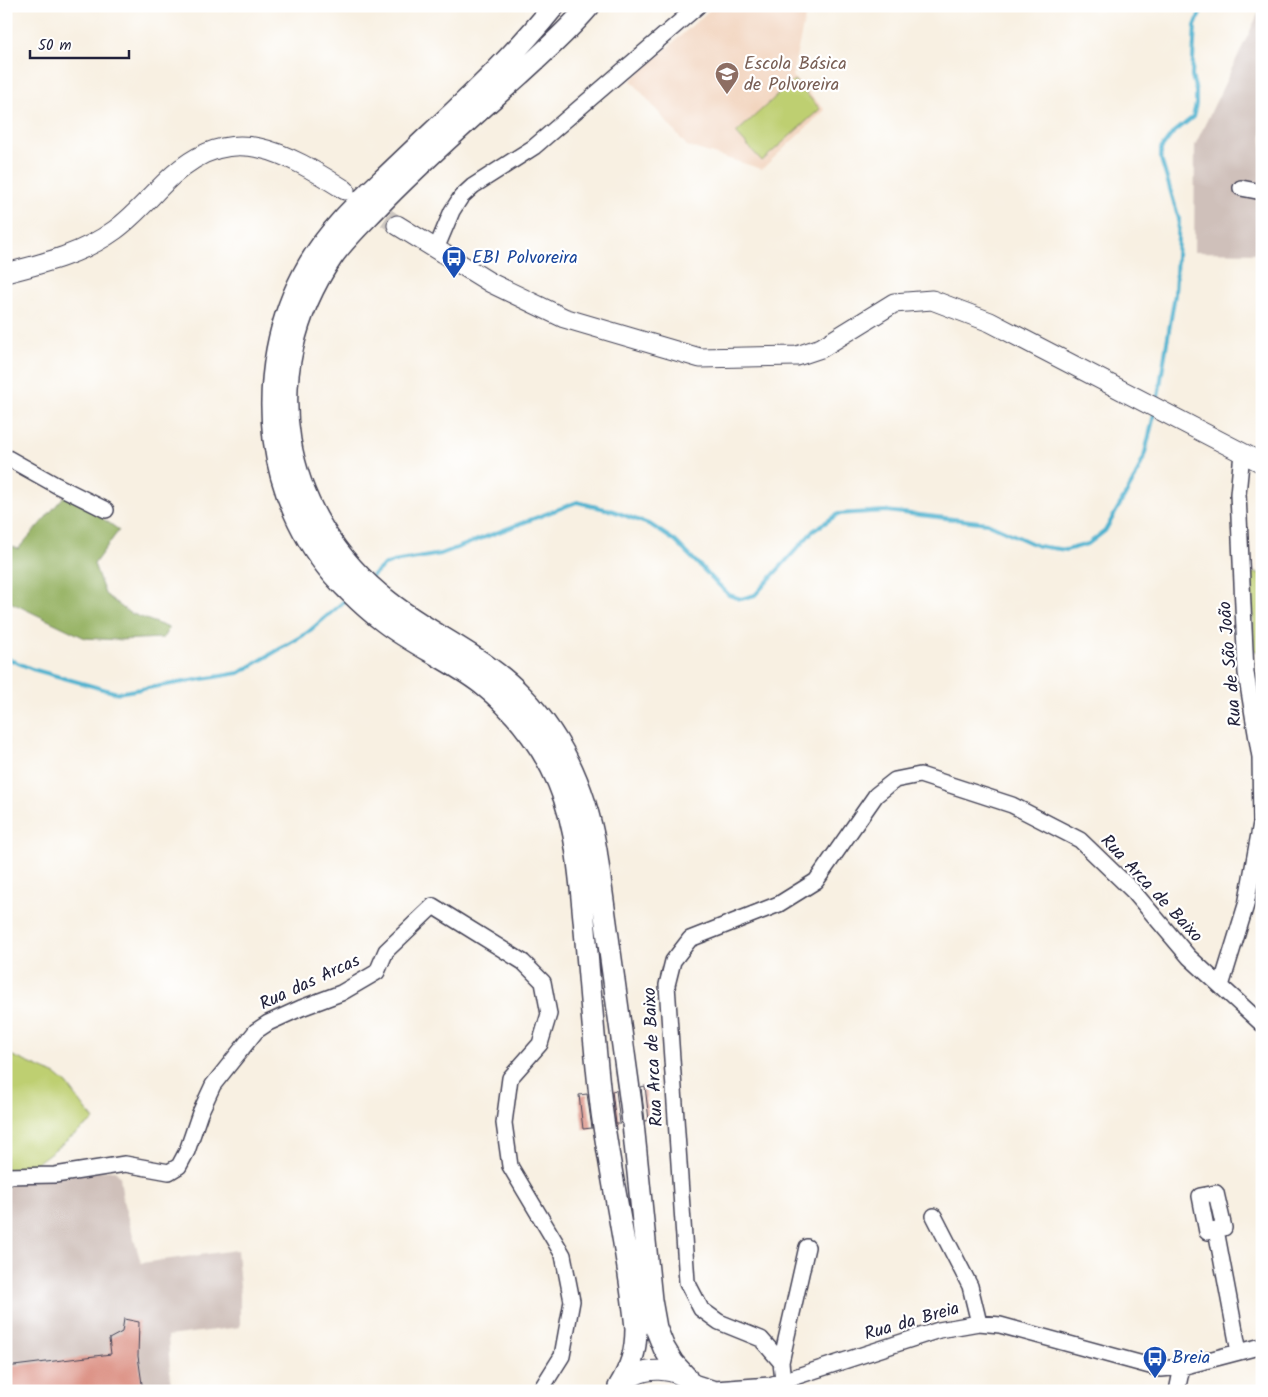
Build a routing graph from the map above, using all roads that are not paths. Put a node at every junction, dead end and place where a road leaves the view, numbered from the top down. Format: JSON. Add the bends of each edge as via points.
{"nodes":[{"id":1,"x":554,"y":6,"type":"edge"},
{"id":2,"x":572,"y":6,"type":"edge"},
{"id":3,"x":589,"y":6,"type":"edge"},
{"id":4,"x":600,"y":6,"type":"edge"},
{"id":5,"x":698,"y":6,"type":"edge"},
{"id":6,"x":558,"y":38,"type":"junction"},
{"id":7,"x":454,"y":111,"type":"junction"},
{"id":8,"x":1241,"y":188,"type":"dead end"},
{"id":9,"x":345,"y":190,"type":"tunnel mouth"},
{"id":10,"x":1262,"y":192,"type":"edge"},
{"id":11,"x":397,"y":225,"type":"tunnel mouth"},
{"id":12,"x":436,"y":249,"type":"junction"},
{"id":13,"x":6,"y":274,"type":"edge"},
{"id":14,"x":1242,"y":452,"type":"junction"},
{"id":15,"x":6,"y":457,"type":"edge"},
{"id":16,"x":1262,"y":463,"type":"edge"},
{"id":17,"x":106,"y":510,"type":"dead end"},
{"id":18,"x":1221,"y":986,"type":"junction"},
{"id":19,"x":1262,"y":1024,"type":"edge"},
{"id":20,"x":6,"y":1176,"type":"edge"},
{"id":21,"x":934,"y":1216,"type":"dead end"},
{"id":22,"x":1216,"y":1230,"type":"dead end"},
{"id":23,"x":807,"y":1247,"type":"dead end"},
{"id":24,"x":979,"y":1324,"type":"junction"},
{"id":25,"x":1262,"y":1346,"type":"edge"},
{"id":26,"x":1239,"y":1352,"type":"junction"},
{"id":27,"x":781,"y":1362,"type":"junction"},
{"id":28,"x":1182,"y":1367,"type":"junction"},
{"id":29,"x":693,"y":1383,"type":"edge"},
{"id":30,"x":771,"y":1385,"type":"edge"},
{"id":31,"x":618,"y":1389,"type":"edge"},
{"id":32,"x":540,"y":1391,"type":"edge"},
{"id":33,"x":1177,"y":1391,"type":"edge"}],
"edges":[{"from":1,"to":7,"type":"highway","via":[[510,57]]},
{"from":2,"to":7,"type":"highway","via":[[529,49]]},
{"from":3,"to":6,"type":"highway"},
{"from":4,"to":6,"type":"highway","via":[[577,30]]},
{"from":5,"to":12,"type":"street","via":[[534,147],[473,186],[452,211]]},
{"from":6,"to":29,"type":"highway","via":[[405,179],[334,253],[317,280],[297,324],[287,387],[288,432],[294,464],[306,496],[348,565],[390,603],[507,680],[545,723],[573,769],[591,821],[596,850],[631,1104],[656,1328],[673,1363]]},
{"from":7,"to":31,"type":"highway","via":[[345,216],[309,264],[286,315],[275,361],[271,398],[276,456],[298,520],[323,562],[341,584],[383,621],[458,667],[503,702],[538,745],[564,796],[577,851],[602,1111],[636,1328],[632,1364]]},
{"from":8,"to":10,"type":"street"},
{"from":9,"to":13,"type":"main road","via":[[290,157],[249,146],[229,147],[187,164],[135,214],[92,245],[65,257]]},
{"from":11,"to":12,"type":"main road"},
{"from":12,"to":14,"type":"main road","via":[[491,283],[564,318],[700,358],[797,356],[821,348],[894,303],[932,300],[990,322]]},
{"from":14,"to":16,"type":"main road"},
{"from":14,"to":18,"type":"street","name":"Rua de São João","via":[[1238,494],[1246,673],[1260,757],[1261,823],[1246,905]]},
{"from":15,"to":17,"type":"street"},
{"from":18,"to":19,"type":"street","name":"Rua Arca de Baixo"},
{"from":18,"to":27,"type":"street","name":"Rua Arca de Baixo","via":[[1189,957],[1134,891],[1080,840],[1012,805],[920,775],[895,780],[876,795],[816,881],[779,904],[690,939],[672,962],[667,985],[687,1282],[701,1309],[719,1322],[761,1339]]},
{"from":20,"to":32,"type":"street","name":"Rua das Arcas","via":[[55,1175],[125,1164],[169,1172],[179,1166],[213,1085],[256,1031],[292,1012],[341,993],[377,972],[386,951],[433,906],[523,962],[543,982],[549,1014],[540,1044],[510,1078],[504,1123],[510,1166],[562,1255],[572,1301],[562,1356]]},
{"from":21,"to":24,"type":"street","via":[[970,1286]]},
{"from":22,"to":26,"type":"street"},
{"from":23,"to":27,"type":"street"},
{"from":24,"to":28,"type":"street","name":"Rua da Breia","via":[[1000,1325],[1161,1369]]},
{"from":24,"to":30,"type":"street","name":"Rua da Breia","via":[[939,1330]]},
{"from":25,"to":26,"type":"street","name":"Rua da Breia"},
{"from":26,"to":28,"type":"street","name":"Rua da Breia"},
{"from":27,"to":30,"type":"street"},
{"from":28,"to":33,"type":"street"},
{"from":29,"to":30,"type":"street","name":"Rua da Breia","via":[[715,1389]]},
{"from":29,"to":31,"type":"main road","via":[[663,1369],[628,1379]]}]}
